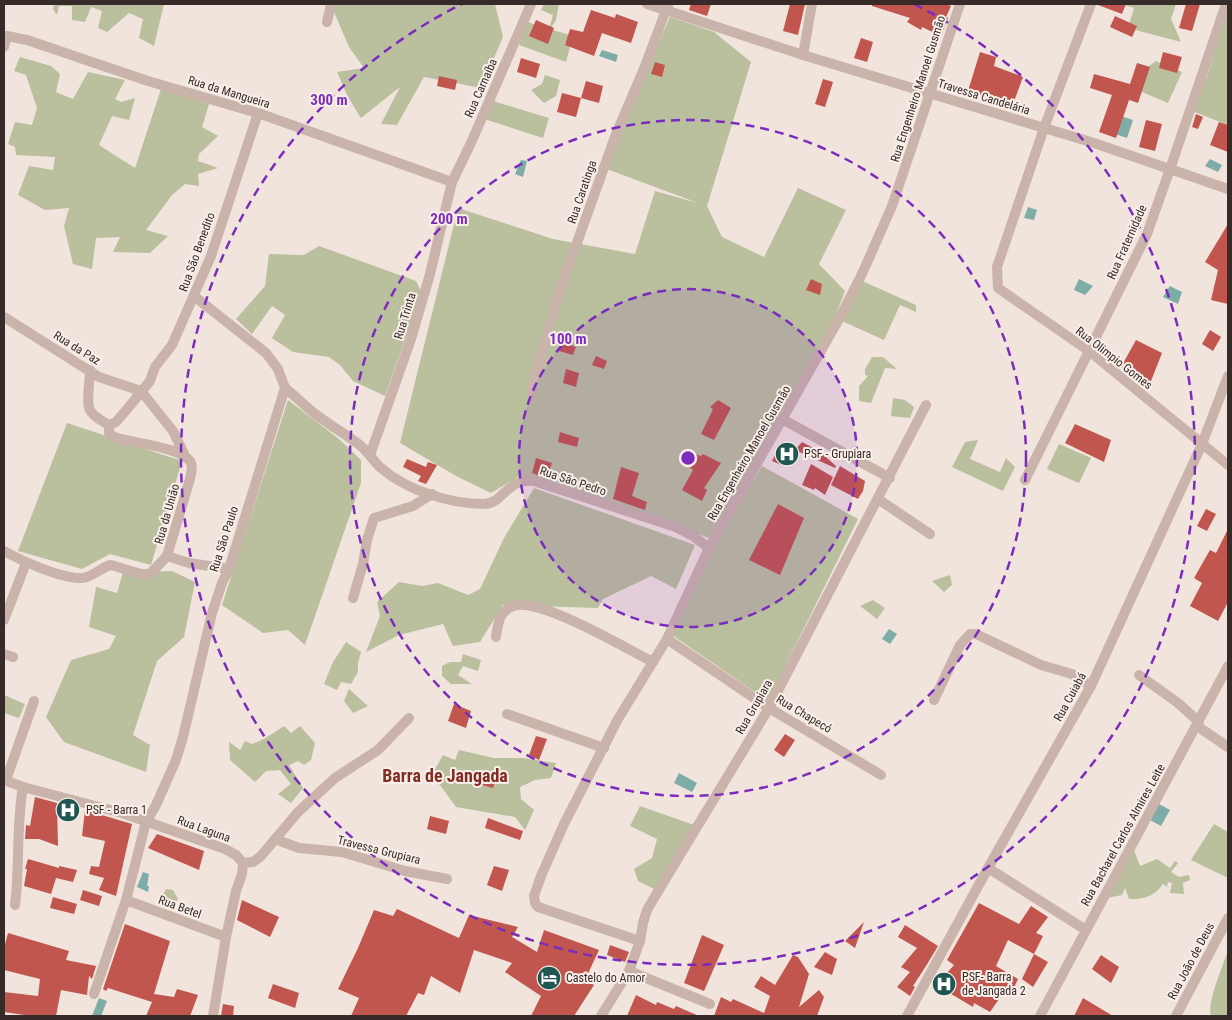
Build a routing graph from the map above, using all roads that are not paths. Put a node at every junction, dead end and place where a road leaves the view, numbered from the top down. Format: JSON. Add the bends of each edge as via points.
{"nodes":[{"id":1,"x":331,"y":4,"type":"edge"},
{"id":2,"x":531,"y":4,"type":"edge"},
{"id":3,"x":647,"y":4,"type":"edge"},
{"id":4,"x":812,"y":4,"type":"edge"},
{"id":5,"x":960,"y":4,"type":"edge"},
{"id":6,"x":1091,"y":4,"type":"edge"},
{"id":7,"x":1226,"y":4,"type":"edge"},
{"id":8,"x":668,"y":7,"type":"edge"},
{"id":9,"x":327,"y":22,"type":"dead end"},
{"id":10,"x":4,"y":47,"type":"edge"},
{"id":11,"x":803,"y":55,"type":"junction"},
{"id":12,"x":931,"y":94,"type":"junction"},
{"id":13,"x":258,"y":113,"type":"junction"},
{"id":14,"x":1044,"y":128,"type":"junction"},
{"id":15,"x":1170,"y":169,"type":"junction"},
{"id":16,"x":452,"y":182,"type":"junction"},
{"id":17,"x":1228,"y":189,"type":"edge"},
{"id":18,"x":194,"y":296,"type":"junction"},
{"id":19,"x":4,"y":317,"type":"edge"},
{"id":20,"x":1089,"y":351,"type":"junction"},
{"id":21,"x":90,"y":370,"type":"junction"},
{"id":22,"x":1228,"y":376,"type":"edge"},
{"id":23,"x":286,"y":388,"type":"junction"},
{"id":24,"x":141,"y":391,"type":"junction"},
{"id":25,"x":531,"y":392,"type":"dead end"},
{"id":26,"x":926,"y":405,"type":"dead end"},
{"id":27,"x":782,"y":419,"type":"junction"},
{"id":28,"x":109,"y":425,"type":"junction"},
{"id":29,"x":1202,"y":444,"type":"junction"},
{"id":30,"x":370,"y":455,"type":"junction"},
{"id":31,"x":185,"y":456,"type":"junction"},
{"id":32,"x":1228,"y":465,"type":"edge"},
{"id":33,"x":890,"y":478,"type":"junction"},
{"id":34,"x":1025,"y":480,"type":"dead end"},
{"id":35,"x":432,"y":494,"type":"junction"},
{"id":36,"x":878,"y":499,"type":"junction"},
{"id":37,"x":930,"y":534,"type":"dead end"},
{"id":38,"x":709,"y":548,"type":"junction"},
{"id":39,"x":4,"y":551,"type":"edge"},
{"id":40,"x":167,"y":556,"type":"junction"},
{"id":41,"x":26,"y":563,"type":"junction"},
{"id":42,"x":229,"y":569,"type":"junction"},
{"id":43,"x":353,"y":598,"type":"dead end"},
{"id":44,"x":4,"y":620,"type":"edge"},
{"id":45,"x":496,"y":637,"type":"dead end"},
{"id":46,"x":667,"y":639,"type":"junction"},
{"id":47,"x":653,"y":662,"type":"junction"},
{"id":48,"x":1228,"y":666,"type":"edge"},
{"id":49,"x":1139,"y":675,"type":"dead end"},
{"id":50,"x":1091,"y":686,"type":"junction"},
{"id":51,"x":934,"y":700,"type":"dead end"},
{"id":52,"x":34,"y":701,"type":"dead end"},
{"id":53,"x":770,"y":708,"type":"junction"},
{"id":54,"x":507,"y":714,"type":"dead end"},
{"id":55,"x":409,"y":718,"type":"dead end"},
{"id":56,"x":1198,"y":724,"type":"junction"},
{"id":57,"x":1228,"y":747,"type":"edge"},
{"id":58,"x":604,"y":748,"type":"junction"},
{"id":59,"x":881,"y":775,"type":"dead end"},
{"id":60,"x":5,"y":780,"type":"edge"},
{"id":61,"x":23,"y":787,"type":"junction"},
{"id":62,"x":146,"y":822,"type":"junction"},
{"id":63,"x":275,"y":839,"type":"junction"},
{"id":64,"x":243,"y":863,"type":"junction"},
{"id":65,"x":988,"y":868,"type":"junction"},
{"id":66,"x":447,"y":879,"type":"dead end"},
{"id":67,"x":126,"y":900,"type":"junction"},
{"id":68,"x":15,"y":905,"type":"dead end"},
{"id":69,"x":1228,"y":918,"type":"edge"},
{"id":70,"x":1086,"y":930,"type":"junction"},
{"id":71,"x":226,"y":937,"type":"junction"},
{"id":72,"x":640,"y":941,"type":"junction"},
{"id":73,"x":629,"y":971,"type":"junction"},
{"id":74,"x":94,"y":994,"type":"dead end"},
{"id":75,"x":710,"y":1004,"type":"dead end"},
{"id":76,"x":213,"y":1016,"type":"edge"},
{"id":77,"x":601,"y":1016,"type":"edge"},
{"id":78,"x":907,"y":1016,"type":"edge"},
{"id":79,"x":1040,"y":1016,"type":"edge"},
{"id":80,"x":1176,"y":1016,"type":"edge"}],
"edges":[{"from":1,"to":9,"type":"street"},
{"from":2,"to":16,"type":"street","name":"Rua Carnaíba"},
{"from":3,"to":8,"type":"street","name":"Travessa Candelária"},
{"from":4,"to":11,"type":"street"},
{"from":5,"to":12,"type":"street","name":"Rua Engenheiro Manoel Gusmão"},
{"from":6,"to":14,"type":"street"},
{"from":7,"to":15,"type":"street","name":"Rua Fraternidade"},
{"from":8,"to":11,"type":"street","name":"Travessa Candelária"},
{"from":8,"to":25,"type":"street","name":"Rua Caratinga","via":[[616,134],[562,284]]},
{"from":10,"to":13,"type":"street","name":"Rua da Mangueira","via":[[7,36],[27,40],[148,81]]},
{"from":11,"to":12,"type":"street","name":"Travessa Candelária"},
{"from":12,"to":14,"type":"street","name":"Travessa Candelária"},
{"from":12,"to":27,"type":"street","name":"Rua Engenheiro Manoel Gusmão","via":[[892,206],[862,274]]},
{"from":13,"to":16,"type":"street","name":"Rua da Mangueira"},
{"from":13,"to":18,"type":"street","name":"Rua São Benedito","via":[[211,256]]},
{"from":14,"to":15,"type":"street","name":"Travessa Candelária"},
{"from":14,"to":20,"type":"street","name":"Rua Olimpio Gomes","via":[[997,267],[998,288]]},
{"from":15,"to":17,"type":"street","name":"Travessa Candelária"},
{"from":15,"to":20,"type":"street","name":"Rua Fraternidade","via":[[1147,234]]},
{"from":16,"to":30,"type":"street","name":"Rua Trinta","via":[[411,339]]},
{"from":18,"to":23,"type":"street","via":[[266,353]]},
{"from":18,"to":24,"type":"street","name":"Rua São Benedito","via":[[172,345]]},
{"from":19,"to":21,"type":"street","name":"Rua da Paz"},
{"from":20,"to":29,"type":"street","name":"Rua Olimpio Gomes"},
{"from":20,"to":34,"type":"street","name":"Rua Fraternidade"},
{"from":21,"to":24,"type":"street","name":"Rua da Paz","via":[[99,377]]},
{"from":21,"to":28,"type":"street","via":[[90,410]]},
{"from":22,"to":29,"type":"street","name":"Rua Cuiabá"},
{"from":23,"to":30,"type":"street","name":"Rua São Pedro","via":[[314,414]]},
{"from":23,"to":42,"type":"street","name":"Rua São Paulo"},
{"from":24,"to":28,"type":"street","name":"Rua São Benedito","via":[[122,416]]},
{"from":24,"to":31,"type":"street","via":[[172,431]]},
{"from":26,"to":33,"type":"street","name":"Rua Grupiara"},
{"from":27,"to":33,"type":"street"},
{"from":27,"to":38,"type":"street","name":"Rua Engenheiro Manoel Gusmão"},
{"from":28,"to":31,"type":"street","via":[[109,433],[114,437]]},
{"from":29,"to":32,"type":"street","name":"Rua Olimpio Gomes"},
{"from":29,"to":50,"type":"street","name":"Rua Cuiabá"},
{"from":30,"to":35,"type":"street","name":"Rua São Pedro","via":[[383,470],[409,486]]},
{"from":31,"to":40,"type":"street","name":"Rua da União","via":[[192,467]]},
{"from":33,"to":36,"type":"street","name":"Rua Grupiara"},
{"from":35,"to":38,"type":"street","name":"Rua São Pedro","via":[[472,503],[489,503],[511,486],[534,481],[676,527]]},
{"from":35,"to":43,"type":"street","via":[[413,506],[374,518]]},
{"from":36,"to":37,"type":"street"},
{"from":36,"to":53,"type":"street","name":"Rua Grupiara"},
{"from":38,"to":46,"type":"street","name":"Rua Engenheiro Manoel Gusmão"},
{"from":39,"to":41,"type":"street","name":"Rua da União"},
{"from":40,"to":41,"type":"street","name":"Rua da União","via":[[150,574],[111,565],[84,578]]},
{"from":40,"to":42,"type":"street","name":"Rua da União","via":[[188,563]]},
{"from":41,"to":44,"type":"street"},
{"from":42,"to":62,"type":"street","name":"Rua São Paulo","via":[[210,620],[176,760]]},
{"from":45,"to":47,"type":"street","via":[[501,615],[507,608],[530,605],[570,620]]},
{"from":46,"to":47,"type":"street","name":"Rua Engenheiro Manoel Gusmão"},
{"from":46,"to":53,"type":"street","name":"Rua Chapecó"},
{"from":47,"to":58,"type":"street","name":"Rua Engenheiro Manoel Gusmão"},
{"from":48,"to":56,"type":"street","name":"Rua Bacharel Carlos Almires Leite"},
{"from":49,"to":56,"type":"street","via":[[1178,703]]},
{"from":50,"to":51,"type":"street","via":[[1072,674],[1041,665],[970,634],[960,645]]},
{"from":50,"to":65,"type":"street","name":"Rua Cuiabá"},
{"from":52,"to":60,"type":"street"},
{"from":53,"to":59,"type":"street","name":"Rua Chapecó"},
{"from":53,"to":72,"type":"street","name":"Rua Grupiara","via":[[656,893],[647,910]]},
{"from":54,"to":58,"type":"street"},
{"from":55,"to":63,"type":"street","via":[[378,750],[335,778],[298,812]]},
{"from":56,"to":57,"type":"street"},
{"from":56,"to":70,"type":"street","name":"Rua Bacharel Carlos Almires Leite"},
{"from":58,"to":72,"type":"street","name":"Rua Engenheiro Manoel Gusmão","via":[[564,824],[534,896],[535,903]]},
{"from":60,"to":61,"type":"street","name":"Rua Laguna"},
{"from":61,"to":62,"type":"street","name":"Rua Laguna"},
{"from":61,"to":68,"type":"street"},
{"from":62,"to":64,"type":"street","name":"Rua Laguna","via":[[224,849]]},
{"from":62,"to":67,"type":"street"},
{"from":63,"to":64,"type":"street","via":[[253,862]]},
{"from":63,"to":66,"type":"street","name":"Travessa Grupiara","via":[[299,848],[342,852],[405,871]]},
{"from":64,"to":71,"type":"street"},
{"from":65,"to":70,"type":"street"},
{"from":65,"to":78,"type":"street","name":"Rua Cuiabá"},
{"from":67,"to":71,"type":"street","name":"Rua Betel"},
{"from":67,"to":74,"type":"street"},
{"from":69,"to":80,"type":"street","name":"Rua João de Deus"},
{"from":70,"to":79,"type":"street","name":"Rua Bacharel Carlos Almires Leite"},
{"from":71,"to":76,"type":"street"},
{"from":72,"to":73,"type":"street","name":"Rua Grupiara"},
{"from":73,"to":75,"type":"street"},
{"from":73,"to":77,"type":"street","name":"Rua Grupiara"}]}
